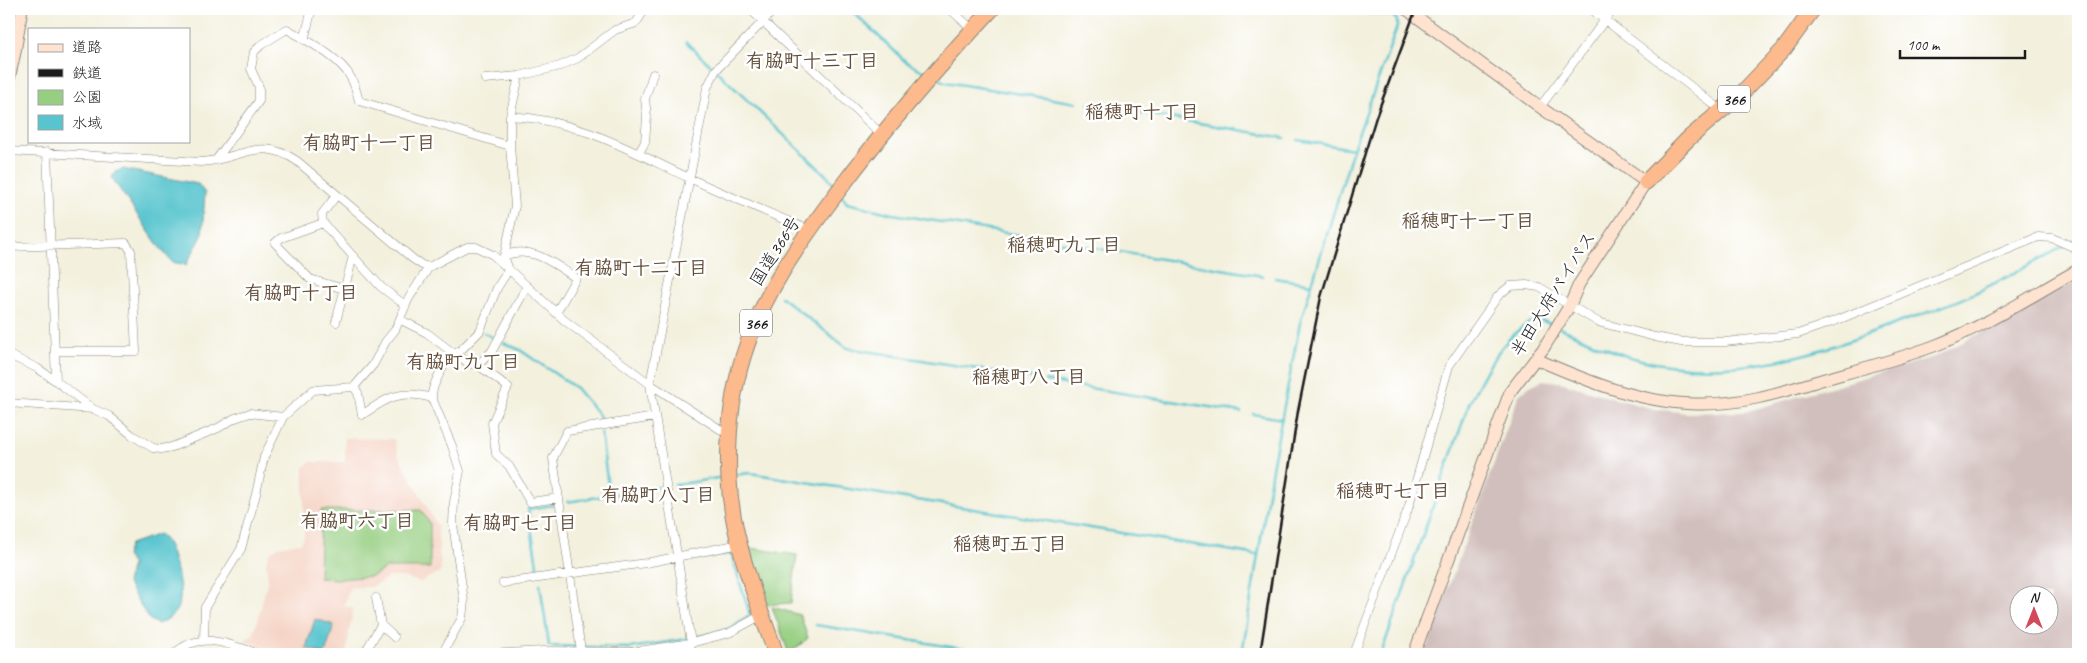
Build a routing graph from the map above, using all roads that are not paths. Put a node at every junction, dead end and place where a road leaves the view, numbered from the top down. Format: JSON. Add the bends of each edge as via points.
{"nodes":[{"id":1,"x":22,"y":9,"type":"edge"},
{"id":2,"x":312,"y":9,"type":"edge"},
{"id":3,"x":645,"y":9,"type":"edge"},
{"id":4,"x":750,"y":9,"type":"edge"},
{"id":5,"x":775,"y":9,"type":"edge"},
{"id":6,"x":950,"y":9,"type":"edge"},
{"id":7,"x":992,"y":9,"type":"edge"},
{"id":8,"x":1406,"y":9,"type":"edge"},
{"id":9,"x":1591,"y":9,"type":"edge"},
{"id":10,"x":1613,"y":9,"type":"edge"},
{"id":11,"x":1813,"y":9,"type":"edge"},
{"id":12,"x":1605,"y":20,"type":"junction"},
{"id":13,"x":763,"y":21,"type":"junction"},
{"id":14,"x":972,"y":29,"type":"junction"},
{"id":15,"x":304,"y":40,"type":"junction"},
{"id":16,"x":653,"y":74,"type":"dead end"},
{"id":17,"x":519,"y":76,"type":"junction"},
{"id":18,"x":9,"y":79,"type":"edge"},
{"id":19,"x":485,"y":79,"type":"dead end"},
{"id":20,"x":1540,"y":107,"type":"junction"},
{"id":21,"x":1721,"y":110,"type":"junction"},
{"id":22,"x":510,"y":116,"type":"junction"},
{"id":23,"x":881,"y":134,"type":"junction"},
{"id":24,"x":510,"y":146,"type":"junction"},
{"id":25,"x":9,"y":151,"type":"edge"},
{"id":26,"x":47,"y":152,"type":"junction"},
{"id":27,"x":639,"y":153,"type":"junction"},
{"id":28,"x":216,"y":160,"type":"junction"},
{"id":29,"x":688,"y":178,"type":"junction"},
{"id":30,"x":1646,"y":182,"type":"junction"},
{"id":31,"x":336,"y":196,"type":"junction"},
{"id":32,"x":323,"y":223,"type":"junction"},
{"id":33,"x":808,"y":230,"type":"junction"},
{"id":34,"x":52,"y":246,"type":"junction"},
{"id":35,"x":9,"y":247,"type":"edge"},
{"id":36,"x":2078,"y":249,"type":"edge"},
{"id":37,"x":353,"y":256,"type":"junction"},
{"id":38,"x":504,"y":256,"type":"junction"},
{"id":39,"x":429,"y":267,"type":"junction"},
{"id":40,"x":508,"y":269,"type":"junction"},
{"id":41,"x":2078,"y":270,"type":"edge"},
{"id":42,"x":527,"y":286,"type":"junction"},
{"id":43,"x":344,"y":289,"type":"junction"},
{"id":44,"x":405,"y":305,"type":"junction"},
{"id":45,"x":1569,"y":307,"type":"junction"},
{"id":46,"x":556,"y":314,"type":"junction"},
{"id":47,"x":400,"y":320,"type":"junction"},
{"id":48,"x":336,"y":322,"type":"dead end"},
{"id":49,"x":56,"y":351,"type":"junction"},
{"id":50,"x":455,"y":353,"type":"junction"},
{"id":51,"x":9,"y":355,"type":"edge"},
{"id":52,"x":1536,"y":359,"type":"junction"},
{"id":53,"x":478,"y":365,"type":"junction"},
{"id":54,"x":56,"y":381,"type":"junction"},
{"id":55,"x":650,"y":384,"type":"junction"},
{"id":56,"x":354,"y":387,"type":"junction"},
{"id":57,"x":432,"y":398,"type":"junction"},
{"id":58,"x":9,"y":403,"type":"edge"},
{"id":59,"x":93,"y":409,"type":"junction"},
{"id":60,"x":283,"y":417,"type":"junction"},
{"id":61,"x":655,"y":417,"type":"junction"},
{"id":62,"x":729,"y":435,"type":"junction"},
{"id":63,"x":559,"y":498,"type":"junction"},
{"id":64,"x":740,"y":544,"type":"junction"},
{"id":65,"x":678,"y":556,"type":"junction"},
{"id":66,"x":571,"y":573,"type":"junction"},
{"id":67,"x":503,"y":583,"type":"dead end"},
{"id":68,"x":376,"y":598,"type":"dead end"},
{"id":69,"x":762,"y":615,"type":"junction"},
{"id":70,"x":381,"y":625,"type":"junction"},
{"id":71,"x":394,"y":637,"type":"dead end"},
{"id":72,"x":204,"y":639,"type":"junction"},
{"id":73,"x":691,"y":642,"type":"junction"},
{"id":74,"x":581,"y":651,"type":"junction"},
{"id":75,"x":534,"y":653,"type":"edge"},
{"id":76,"x":174,"y":654,"type":"edge"},
{"id":77,"x":260,"y":654,"type":"edge"},
{"id":78,"x":364,"y":654,"type":"edge"},
{"id":79,"x":442,"y":654,"type":"edge"},
{"id":80,"x":488,"y":654,"type":"edge"},
{"id":81,"x":689,"y":654,"type":"edge"},
{"id":82,"x":776,"y":654,"type":"edge"},
{"id":83,"x":1354,"y":654,"type":"edge"},
{"id":84,"x":1414,"y":654,"type":"edge"}],
"edges":[{"from":1,"to":18,"type":"street"},
{"from":2,"to":15,"type":"street"},
{"from":3,"to":17,"type":"street","via":[[636,23],[614,30],[578,58]]},
{"from":4,"to":13,"type":"street"},
{"from":5,"to":13,"type":"street"},
{"from":6,"to":14,"type":"street"},
{"from":7,"to":14,"type":"highway","name":"国道366号","number":"366"},
{"from":8,"to":20,"type":"street"},
{"from":9,"to":12,"type":"street"},
{"from":10,"to":12,"type":"street"},
{"from":11,"to":21,"type":"highway","name":"半田大府パイパス","number":"366","via":[[1784,49]]},
{"from":12,"to":20,"type":"street"},
{"from":12,"to":21,"type":"street"},
{"from":13,"to":23,"type":"street"},
{"from":13,"to":29,"type":"street","via":[[716,70],[707,88]]},
{"from":14,"to":23,"type":"highway","name":"国道366号","number":"366"},
{"from":15,"to":24,"type":"street","via":[[348,73],[358,101]]},
{"from":15,"to":28,"type":"street","via":[[287,29],[254,52],[251,69],[259,87],[259,101]]},
{"from":16,"to":27,"type":"street","via":[[645,99],[645,142]]},
{"from":17,"to":19,"type":"street"},
{"from":17,"to":22,"type":"street"},
{"from":20,"to":30,"type":"street"},
{"from":21,"to":30,"type":"highway","name":"半田大府パイパス","number":"366"},
{"from":22,"to":24,"type":"street"},
{"from":22,"to":27,"type":"street","via":[[553,121]]},
{"from":23,"to":33,"type":"highway","name":"国道366号","number":"366"},
{"from":24,"to":38,"type":"street","via":[[515,206]]},
{"from":25,"to":26,"type":"street"},
{"from":26,"to":28,"type":"street","via":[[201,162]]},
{"from":26,"to":34,"type":"street"},
{"from":27,"to":29,"type":"street"},
{"from":28,"to":31,"type":"street","via":[[258,149],[275,150],[297,162]]},
{"from":29,"to":33,"type":"street"},
{"from":29,"to":55,"type":"street"},
{"from":30,"to":45,"type":"street","name":"半田大府パイパス","via":[[1579,284]]},
{"from":31,"to":32,"type":"street","via":[[322,214]]},
{"from":31,"to":39,"type":"street","via":[[413,259]]},
{"from":32,"to":37,"type":"street"},
{"from":32,"to":43,"type":"street","via":[[275,243],[310,279]]},
{"from":33,"to":62,"type":"highway","name":"国道366号","number":"366","via":[[781,272],[750,337],[736,386]]},
{"from":34,"to":35,"type":"street"},
{"from":34,"to":49,"type":"street"},
{"from":34,"to":49,"type":"street","via":[[126,243],[131,250],[136,351]]},
{"from":36,"to":45,"type":"street","via":[[2052,238],[2038,237],[1840,319],[1798,334],[1772,337],[1681,342],[1598,322]]},
{"from":37,"to":43,"type":"street"},
{"from":37,"to":44,"type":"street","via":[[386,291]]},
{"from":38,"to":40,"type":"street"},
{"from":38,"to":46,"type":"street","via":[[536,254],[576,278]]},
{"from":39,"to":40,"type":"street","via":[[472,246],[493,256]]},
{"from":39,"to":44,"type":"street"},
{"from":40,"to":42,"type":"street"},
{"from":40,"to":50,"type":"street","via":[[496,288],[480,331]]},
{"from":41,"to":52,"type":"street","via":[[1935,346],[1736,403],[1695,404],[1629,394],[1589,382]]},
{"from":42,"to":46,"type":"street"},
{"from":42,"to":53,"type":"street","via":[[492,351]]},
{"from":43,"to":48,"type":"street"},
{"from":44,"to":47,"type":"street"},
{"from":45,"to":52,"type":"street","name":"半田大府パイパス"},
{"from":45,"to":83,"type":"street","via":[[1539,287],[1510,286],[1498,296],[1449,366],[1408,509]]},
{"from":46,"to":55,"type":"street"},
{"from":47,"to":50,"type":"street","via":[[428,333]]},
{"from":47,"to":56,"type":"street","via":[[373,366]]},
{"from":49,"to":54,"type":"street"},
{"from":50,"to":53,"type":"street","via":[[468,363]]},
{"from":50,"to":57,"type":"street","via":[[435,385]]},
{"from":51,"to":54,"type":"street"},
{"from":52,"to":84,"type":"street","name":"半田大府パイパス","via":[[1510,392]]},
{"from":53,"to":63,"type":"street","via":[[508,387],[492,423],[496,454],[509,466],[530,502]]},
{"from":54,"to":59,"type":"street"},
{"from":55,"to":61,"type":"street"},
{"from":55,"to":62,"type":"street"},
{"from":56,"to":57,"type":"street","via":[[362,415],[390,398],[406,393]]},
{"from":56,"to":60,"type":"street","via":[[313,390]]},
{"from":57,"to":79,"type":"street","via":[[460,471],[453,524],[464,602],[462,618]]},
{"from":58,"to":59,"type":"street"},
{"from":59,"to":60,"type":"street","via":[[109,416],[145,443],[161,449],[250,413]]},
{"from":60,"to":72,"type":"street","via":[[260,468],[241,549],[205,607]]},
{"from":61,"to":63,"type":"street","via":[[567,432],[553,458]]},
{"from":61,"to":65,"type":"street"},
{"from":62,"to":64,"type":"highway","name":"国道366号","number":"366","via":[[729,476]]},
{"from":63,"to":66,"type":"street"},
{"from":64,"to":65,"type":"street"},
{"from":64,"to":69,"type":"highway","name":"国道366号","number":"366"},
{"from":65,"to":66,"type":"street"},
{"from":65,"to":73,"type":"street"},
{"from":66,"to":67,"type":"street"},
{"from":66,"to":74,"type":"street"},
{"from":68,"to":70,"type":"street"},
{"from":69,"to":73,"type":"street","via":[[729,633]]},
{"from":69,"to":82,"type":"highway","name":"国道366号","number":"366"},
{"from":70,"to":71,"type":"street"},
{"from":70,"to":78,"type":"street"},
{"from":72,"to":76,"type":"street","via":[[192,642]]},
{"from":72,"to":77,"type":"street"},
{"from":73,"to":74,"type":"street","via":[[632,652]]},
{"from":73,"to":81,"type":"street"},
{"from":74,"to":75,"type":"street"},
{"from":75,"to":80,"type":"street"}]}
